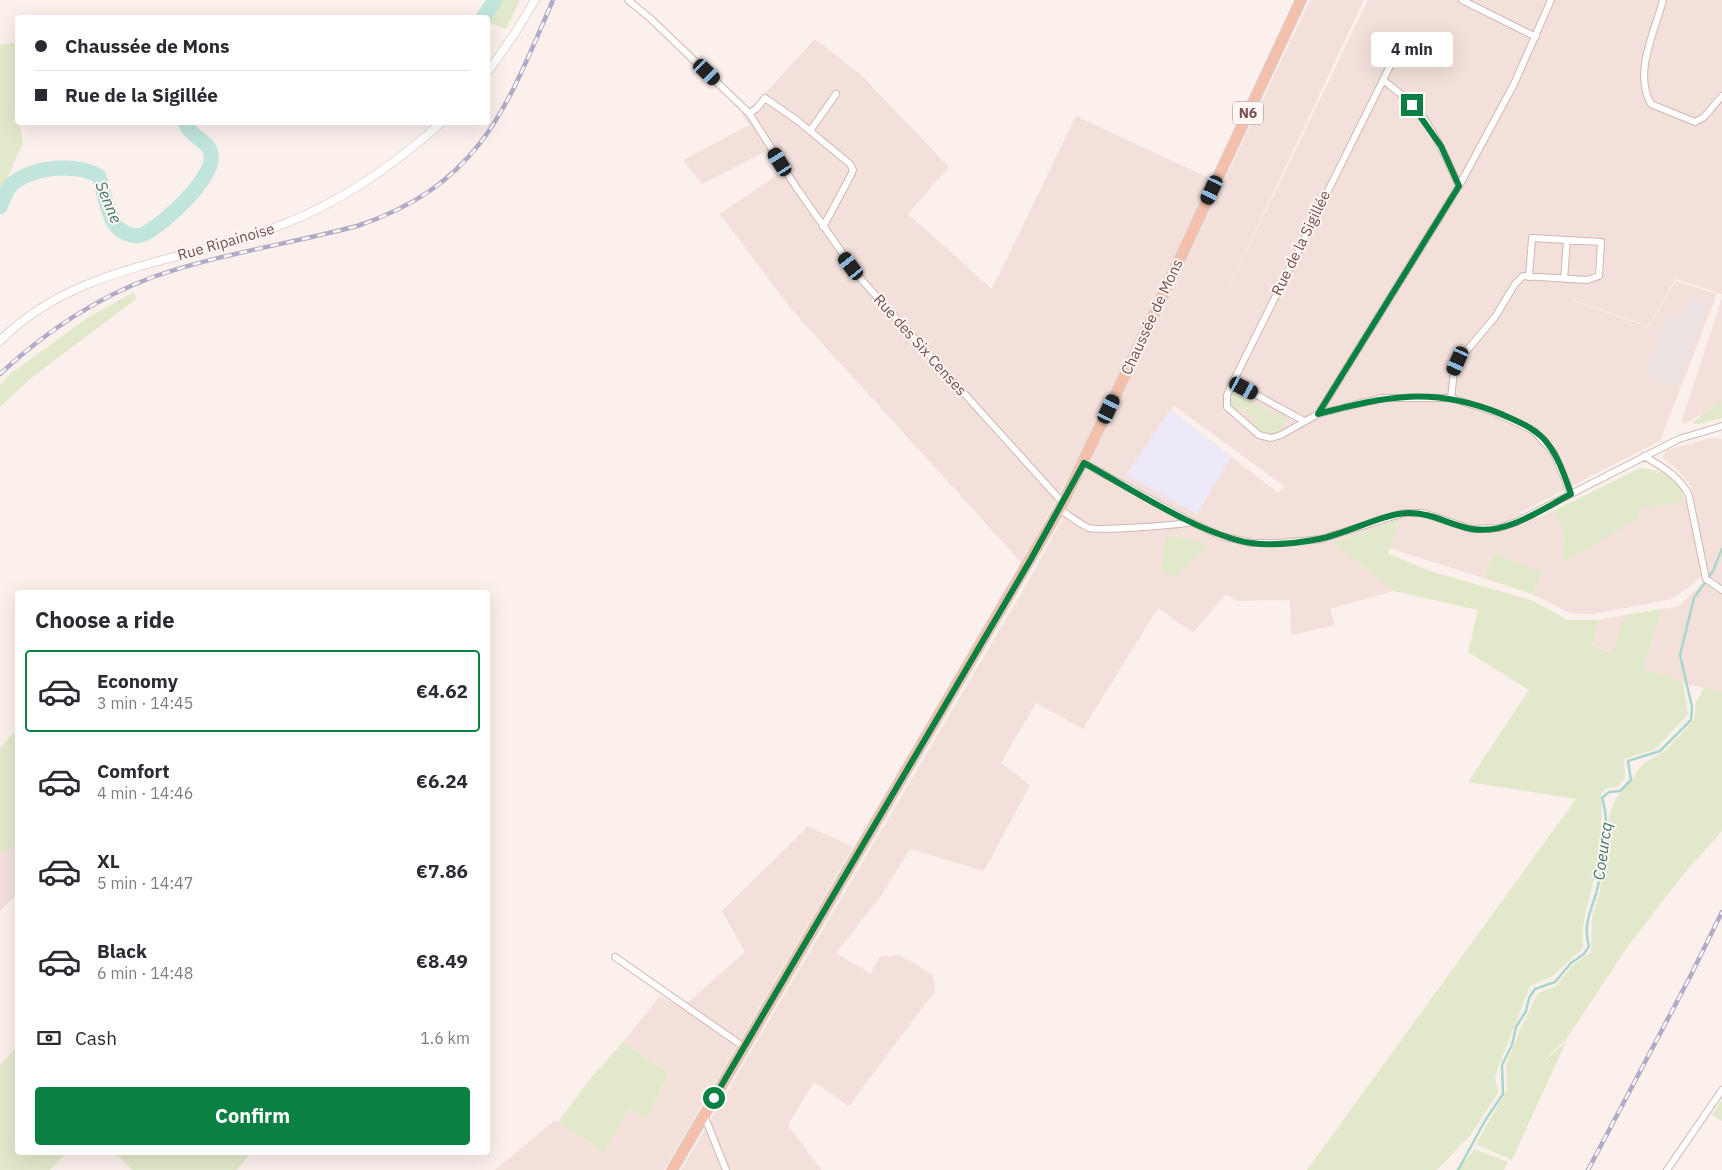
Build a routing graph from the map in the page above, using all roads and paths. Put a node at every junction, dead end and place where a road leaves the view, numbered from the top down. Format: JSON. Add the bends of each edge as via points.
{"nodes":[{"id":1,"x":535,"y":0,"type":"edge"},
{"id":2,"x":628,"y":0,"type":"edge"},
{"id":3,"x":1301,"y":0,"type":"edge"},
{"id":4,"x":1462,"y":0,"type":"edge"},
{"id":5,"x":1551,"y":0,"type":"edge"},
{"id":6,"x":1663,"y":0,"type":"edge"},
{"id":7,"x":1536,"y":37,"type":"junction"},
{"id":8,"x":1393,"y":60,"type":"dead end"},
{"id":9,"x":490,"y":69,"type":"edge"},
{"id":10,"x":1383,"y":80,"type":"junction"},
{"id":11,"x":836,"y":94,"type":"dead end"},
{"id":12,"x":1722,"y":96,"type":"edge"},
{"id":13,"x":749,"y":112,"type":"junction"},
{"id":14,"x":438,"y":125,"type":"edge"},
{"id":15,"x":810,"y":131,"type":"junction"},
{"id":16,"x":1459,"y":186,"type":"junction"},
{"id":17,"x":823,"y":227,"type":"junction"},
{"id":18,"x":1567,"y":240,"type":"junction"},
{"id":19,"x":1529,"y":276,"type":"junction"},
{"id":20,"x":1564,"y":279,"type":"junction"},
{"id":21,"x":0,"y":341,"type":"edge"},
{"id":22,"x":1233,"y":382,"type":"junction"},
{"id":23,"x":1451,"y":398,"type":"junction"},
{"id":24,"x":1318,"y":414,"type":"junction"},
{"id":25,"x":1304,"y":421,"type":"junction"},
{"id":26,"x":1722,"y":426,"type":"edge"},
{"id":27,"x":1644,"y":456,"type":"junction"},
{"id":28,"x":1084,"y":463,"type":"junction"},
{"id":29,"x":1571,"y":494,"type":"junction"},
{"id":30,"x":1061,"y":506,"type":"junction"},
{"id":31,"x":1192,"y":522,"type":"junction"},
{"id":32,"x":1722,"y":590,"type":"edge"},
{"id":33,"x":615,"y":957,"type":"dead end"},
{"id":34,"x":744,"y":1047,"type":"junction"},
{"id":35,"x":1722,"y":1090,"type":"edge"},
{"id":36,"x":704,"y":1115,"type":"junction"},
{"id":37,"x":672,"y":1170,"type":"edge"},
{"id":38,"x":726,"y":1170,"type":"edge"},
{"id":39,"x":1667,"y":1170,"type":"edge"}],
"edges":[{"from":1,"to":9,"type":"street"},
{"from":2,"to":13,"type":"street","name":"Rue des Six Censes"},
{"from":3,"to":28,"type":"main road","name":"Chaussée de Mons","number":"N6"},
{"from":4,"to":7,"type":"street"},
{"from":5,"to":7,"type":"street"},
{"from":6,"to":12,"type":"street","via":[[1643,67],[1647,98],[1651,104],[1695,122],[1704,117]]},
{"from":7,"to":16,"type":"street"},
{"from":8,"to":10,"type":"street","name":"Rue de la Sigillée"},
{"from":10,"to":16,"type":"street","via":[[1427,123]]},
{"from":10,"to":22,"type":"street","name":"Rue de la Sigillée"},
{"from":11,"to":15,"type":"street"},
{"from":13,"to":15,"type":"street","via":[[765,98]]},
{"from":13,"to":17,"type":"street","name":"Rue des Six Censes"},
{"from":14,"to":21,"type":"street","name":"Rue Ripainoise","via":[[379,174],[311,212],[247,237],[87,284],[28,317]]},
{"from":15,"to":17,"type":"street","via":[[853,170]]},
{"from":16,"to":24,"type":"street"},
{"from":17,"to":30,"type":"street","name":"Rue des Six Censes","via":[[860,278]]},
{"from":18,"to":19,"type":"street","via":[[1532,238]]},
{"from":18,"to":20,"type":"street"},
{"from":18,"to":20,"type":"street","via":[[1601,242],[1599,276],[1593,280]]},
{"from":19,"to":20,"type":"street"},
{"from":19,"to":23,"type":"street","via":[[1522,276],[1515,284],[1495,317],[1458,361]]},
{"from":22,"to":25,"type":"street"},
{"from":22,"to":25,"type":"street","name":"Rue de la Sigillée","via":[[1227,395],[1227,407],[1263,437],[1277,437]]},
{"from":23,"to":24,"type":"street","via":[[1383,398]]},
{"from":23,"to":29,"type":"street","via":[[1496,412],[1534,430],[1554,453]]},
{"from":24,"to":25,"type":"street"},
{"from":26,"to":27,"type":"street","via":[[1679,439]]},
{"from":27,"to":29,"type":"street"},
{"from":27,"to":32,"type":"street","via":[[1672,473],[1685,486],[1708,581]]},
{"from":28,"to":30,"type":"main road","name":"Chaussée de Mons","number":"N6"},
{"from":28,"to":31,"type":"street"},
{"from":29,"to":31,"type":"street","via":[[1516,522],[1484,530],[1471,529],[1424,513],[1404,513],[1321,539],[1282,544],[1252,543],[1221,536]]},
{"from":30,"to":31,"type":"street","name":"Rue des Six Censes","via":[[1097,530]]},
{"from":30,"to":34,"type":"main road","name":"Chaussée de Mons","number":"N6"},
{"from":33,"to":34,"type":"street"},
{"from":34,"to":36,"type":"main road","name":"Chaussée de Mons","number":"N6"},
{"from":35,"to":39,"type":"street"},
{"from":36,"to":37,"type":"main road","name":"Chaussée de Mons","number":"N6"},
{"from":36,"to":38,"type":"street"}]}
